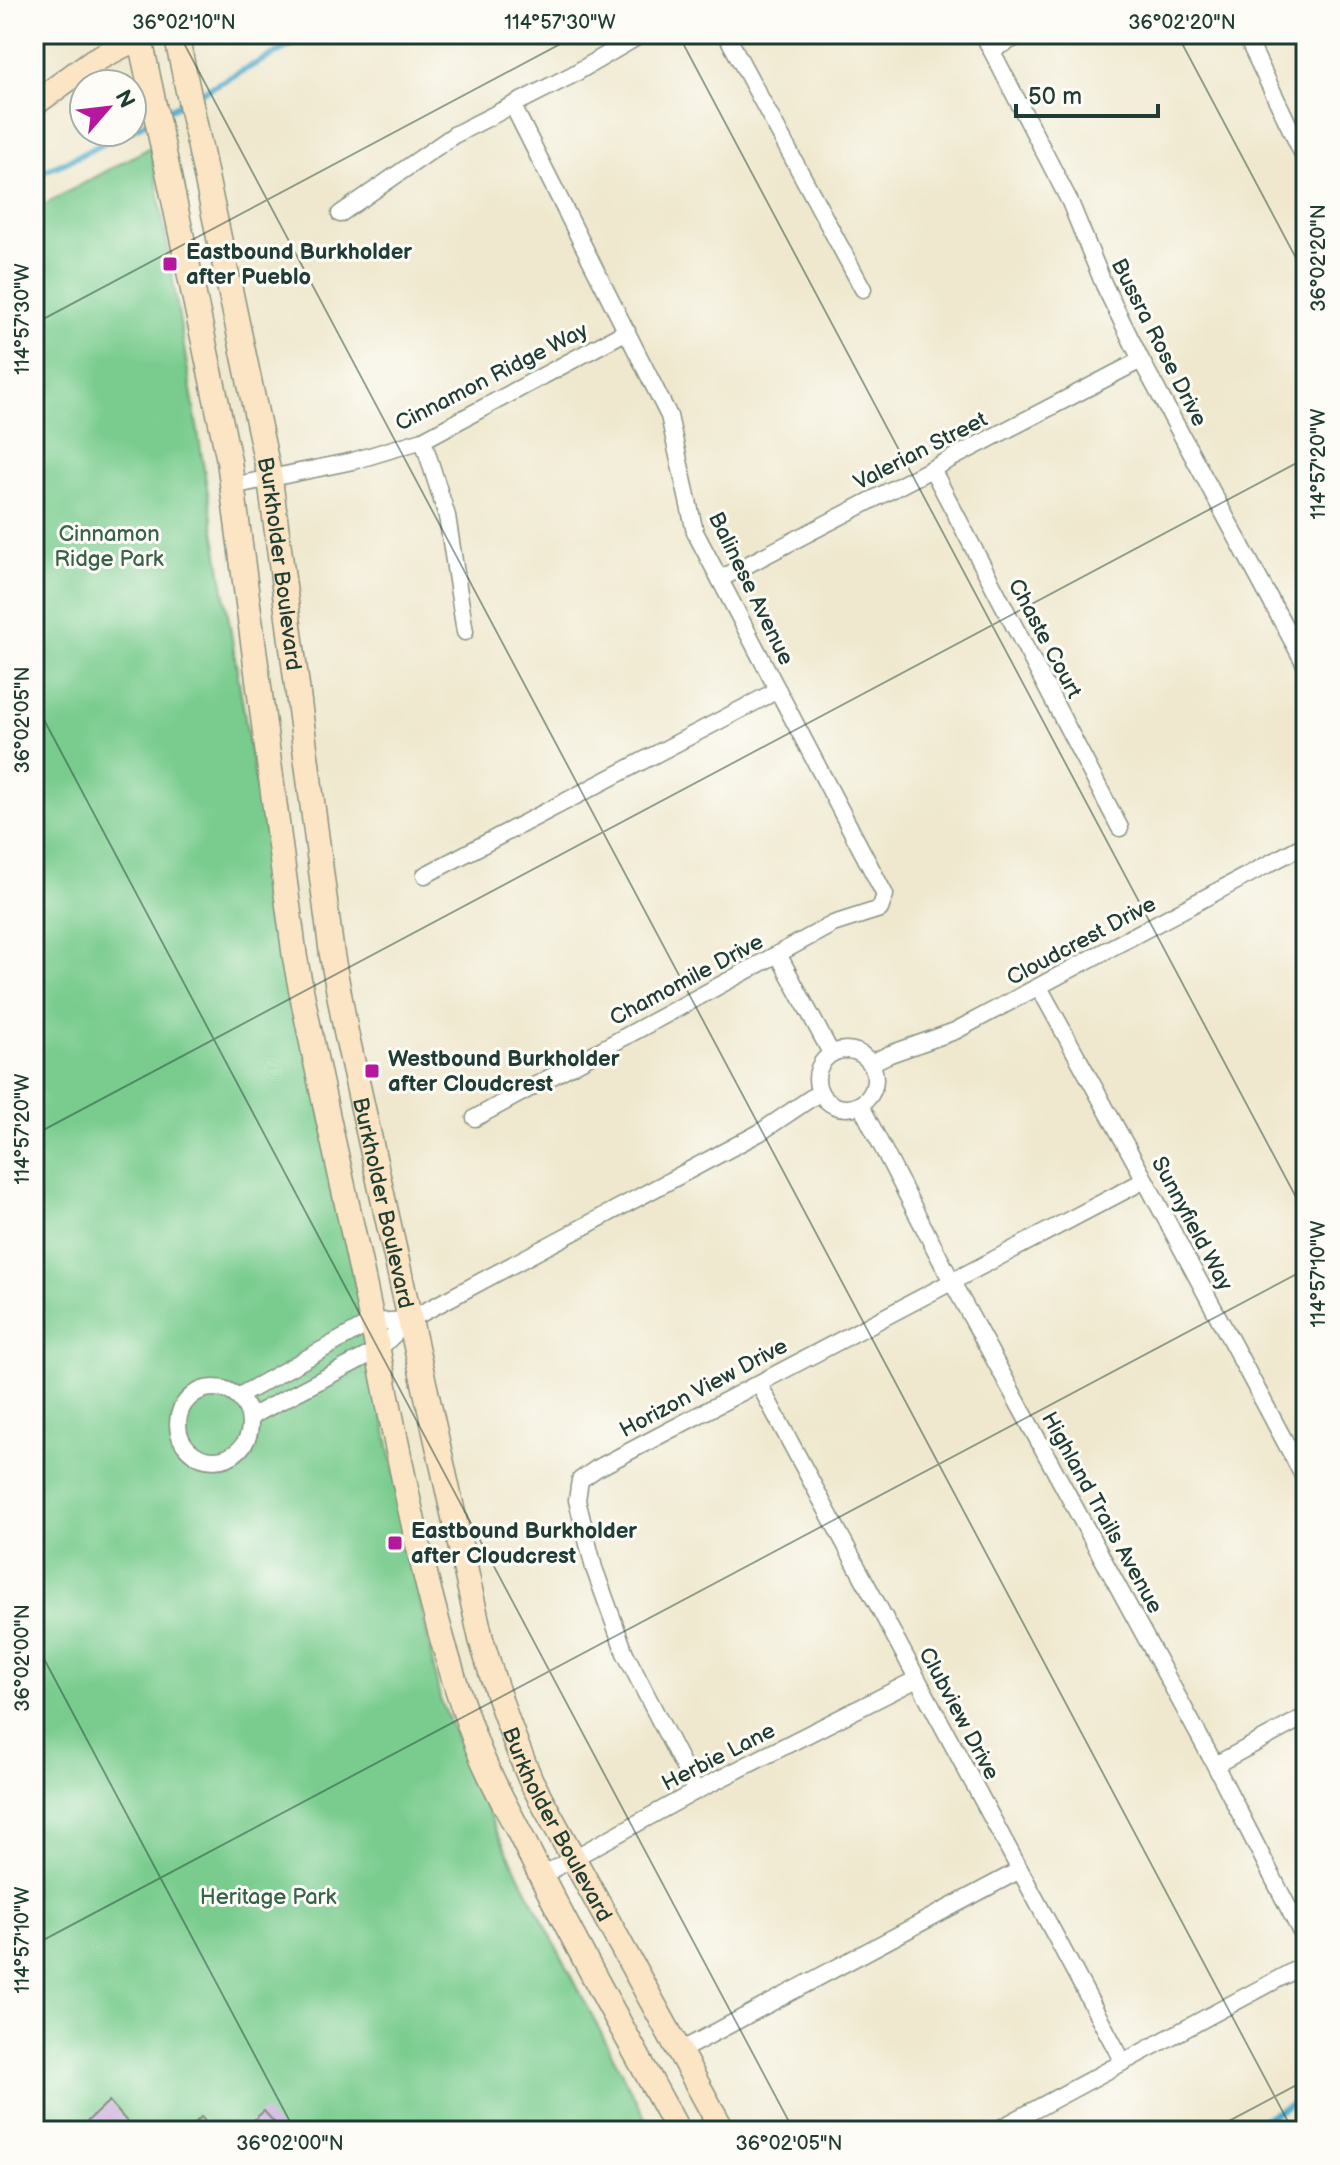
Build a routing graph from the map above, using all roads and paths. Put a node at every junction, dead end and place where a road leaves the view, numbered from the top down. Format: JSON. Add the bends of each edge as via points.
{"nodes":[{"id":1,"x":176,"y":34,"type":"edge"},
{"id":2,"x":642,"y":34,"type":"edge"},
{"id":3,"x":726,"y":34,"type":"edge"},
{"id":4,"x":983,"y":34,"type":"edge"},
{"id":5,"x":1023,"y":34,"type":"edge"},
{"id":6,"x":1245,"y":34,"type":"edge"},
{"id":7,"x":141,"y":35,"type":"edge"},
{"id":8,"x":991,"y":50,"type":"junction"},
{"id":9,"x":34,"y":104,"type":"edge"},
{"id":10,"x":513,"y":106,"type":"junction"},
{"id":11,"x":1306,"y":161,"type":"edge"},
{"id":12,"x":340,"y":214,"type":"dead end"},
{"id":13,"x":863,"y":289,"type":"dead end"},
{"id":14,"x":627,"y":331,"type":"junction"},
{"id":15,"x":1141,"y":360,"type":"junction"},
{"id":16,"x":423,"y":440,"type":"junction"},
{"id":17,"x":932,"y":469,"type":"junction"},
{"id":18,"x":270,"y":479,"type":"junction"},
{"id":19,"x":232,"y":486,"type":"junction"},
{"id":20,"x":720,"y":579,"type":"junction"},
{"id":21,"x":465,"y":632,"type":"dead end"},
{"id":22,"x":1306,"y":666,"type":"edge"},
{"id":23,"x":778,"y":690,"type":"junction"},
{"id":24,"x":1120,"y":828,"type":"dead end"},
{"id":25,"x":1306,"y":844,"type":"edge"},
{"id":26,"x":425,"y":875,"type":"dead end"},
{"id":27,"x":880,"y":909,"type":"joint"},
{"id":28,"x":778,"y":954,"type":"junction"},
{"id":29,"x":1039,"y":987,"type":"junction"},
{"id":30,"x":831,"y":1053,"type":"junction"},
{"id":31,"x":871,"y":1063,"type":"junction"},
{"id":32,"x":820,"y":1092,"type":"junction"},
{"id":33,"x":860,"y":1104,"type":"junction"},
{"id":34,"x":475,"y":1118,"type":"dead end"},
{"id":35,"x":1145,"y":1180,"type":"junction"},
{"id":36,"x":951,"y":1280,"type":"junction"},
{"id":37,"x":409,"y":1320,"type":"junction"},
{"id":38,"x":372,"y":1322,"type":"junction"},
{"id":39,"x":378,"y":1350,"type":"junction"},
{"id":40,"x":759,"y":1384,"type":"junction"},
{"id":41,"x":239,"y":1396,"type":"junction"},
{"id":42,"x":250,"y":1417,"type":"junction"},
{"id":43,"x":1306,"y":1481,"type":"edge"},
{"id":44,"x":917,"y":1679,"type":"junction"},
{"id":45,"x":1306,"y":1716,"type":"edge"},
{"id":46,"x":1215,"y":1765,"type":"junction"},
{"id":47,"x":696,"y":1791,"type":"junction"},
{"id":48,"x":573,"y":1859,"type":"junction"},
{"id":49,"x":1020,"y":1870,"type":"junction"},
{"id":50,"x":541,"y":1876,"type":"junction"},
{"id":51,"x":1306,"y":1942,"type":"edge"},
{"id":52,"x":1306,"y":1964,"type":"edge"},
{"id":53,"x":680,"y":2051,"type":"junction"},
{"id":54,"x":1123,"y":2062,"type":"junction"},
{"id":55,"x":678,"y":2131,"type":"edge"},
{"id":56,"x":723,"y":2131,"type":"edge"},
{"id":57,"x":995,"y":2131,"type":"edge"}],
"edges":[{"from":1,"to":18,"type":"main road","name":"Burkholder Boulevard"},
{"from":2,"to":10,"type":"street"},
{"from":3,"to":13,"type":"street"},
{"from":4,"to":8,"type":"street","name":"Bussra Rose Drive"},
{"from":5,"to":8,"type":"street"},
{"from":6,"to":11,"type":"street"},
{"from":7,"to":9,"type":"main road","via":[[93,61]]},
{"from":7,"to":19,"type":"main road","name":"Burkholder Boulevard"},
{"from":8,"to":15,"type":"street","name":"Bussra Rose Drive","via":[[1070,202]]},
{"from":10,"to":12,"type":"street","via":[[454,135]]},
{"from":10,"to":14,"type":"street","name":"Balinese Avenue"},
{"from":14,"to":16,"type":"street","name":"Cinnamon Ridge Way"},
{"from":14,"to":20,"type":"street","name":"Balinese Avenue","via":[[669,416],[695,532]]},
{"from":15,"to":17,"type":"street","name":"Valerian Street"},
{"from":15,"to":22,"type":"street","name":"Bussra Rose Drive"},
{"from":16,"to":18,"type":"street","name":"Cinnamon Ridge Way"},
{"from":16,"to":21,"type":"street","via":[[447,516]]},
{"from":17,"to":20,"type":"street","name":"Valerian Street"},
{"from":17,"to":24,"type":"street","name":"Chaste Court"},
{"from":18,"to":19,"type":"street","name":"Cinnamon Ridge Way"},
{"from":18,"to":37,"type":"main road","name":"Burkholder Boulevard","via":[[332,955]]},
{"from":19,"to":38,"type":"main road","name":"Burkholder Boulevard","via":[[295,958]]},
{"from":20,"to":23,"type":"street","name":"Balinese Avenue"},
{"from":23,"to":26,"type":"street"},
{"from":23,"to":27,"type":"street","name":"Balinese Avenue","via":[[885,895]]},
{"from":25,"to":29,"type":"street","name":"Cloudcrest Drive"},
{"from":27,"to":28,"type":"street","name":"Chamomile Drive","via":[[833,924]]},
{"from":28,"to":30,"type":"street"},
{"from":28,"to":34,"type":"street","name":"Chamomile Drive"},
{"from":29,"to":31,"type":"street","name":"Cloudcrest Drive","via":[[955,1031]]},
{"from":29,"to":35,"type":"street","name":"Sunnyfield Way"},
{"from":30,"to":31,"type":"street","via":[[845,1049]]},
{"from":30,"to":32,"type":"street","via":[[818,1070]]},
{"from":31,"to":33,"type":"street","via":[[874,1086]]},
{"from":32,"to":33,"type":"street","via":[[838,1107]]},
{"from":32,"to":37,"type":"street","via":[[759,1133]]},
{"from":33,"to":36,"type":"street","name":"Highland Trails Avenue"},
{"from":35,"to":36,"type":"street","name":"Horizon View Drive"},
{"from":35,"to":43,"type":"street","name":"Sunnyfield Way"},
{"from":36,"to":40,"type":"street","name":"Horizon View Drive"},
{"from":36,"to":46,"type":"street","name":"Highland Trails Avenue"},
{"from":37,"to":38,"type":"street"},
{"from":37,"to":39,"type":"street"},
{"from":37,"to":48,"type":"main road","name":"Burkholder Boulevard","via":[[495,1688],[531,1781]]},
{"from":38,"to":39,"type":"main road","name":"Burkholder Boulevard"},
{"from":38,"to":41,"type":"street"},
{"from":39,"to":42,"type":"street"},
{"from":39,"to":50,"type":"main road","name":"Burkholder Boulevard","via":[[406,1495],[452,1676],[477,1747]]},
{"from":40,"to":44,"type":"street","name":"Clubview Drive"},
{"from":40,"to":47,"type":"street","name":"Horizon View Drive","via":[[580,1480],[577,1500],[594,1568],[625,1653]]},
{"from":41,"to":42,"type":"street"},
{"from":41,"to":42,"type":"street","via":[[218,1387],[195,1392],[178,1417],[180,1438],[203,1459],[224,1459],[242,1448]]},
{"from":44,"to":47,"type":"street","name":"Herbie Lane"},
{"from":44,"to":49,"type":"street","name":"Clubview Drive"},
{"from":45,"to":46,"type":"street"},
{"from":46,"to":51,"type":"street","name":"Highland Trails Avenue"},
{"from":47,"to":48,"type":"street","name":"Herbie Lane"},
{"from":48,"to":50,"type":"street","name":"Herbie Lane"},
{"from":48,"to":53,"type":"main road","name":"Burkholder Boulevard"},
{"from":49,"to":53,"type":"street"},
{"from":49,"to":54,"type":"street","name":"Clubview Drive"},
{"from":50,"to":55,"type":"main road","name":"Burkholder Boulevard"},
{"from":52,"to":54,"type":"street"},
{"from":53,"to":56,"type":"main road","name":"Burkholder Boulevard"},
{"from":54,"to":57,"type":"street"}]}
